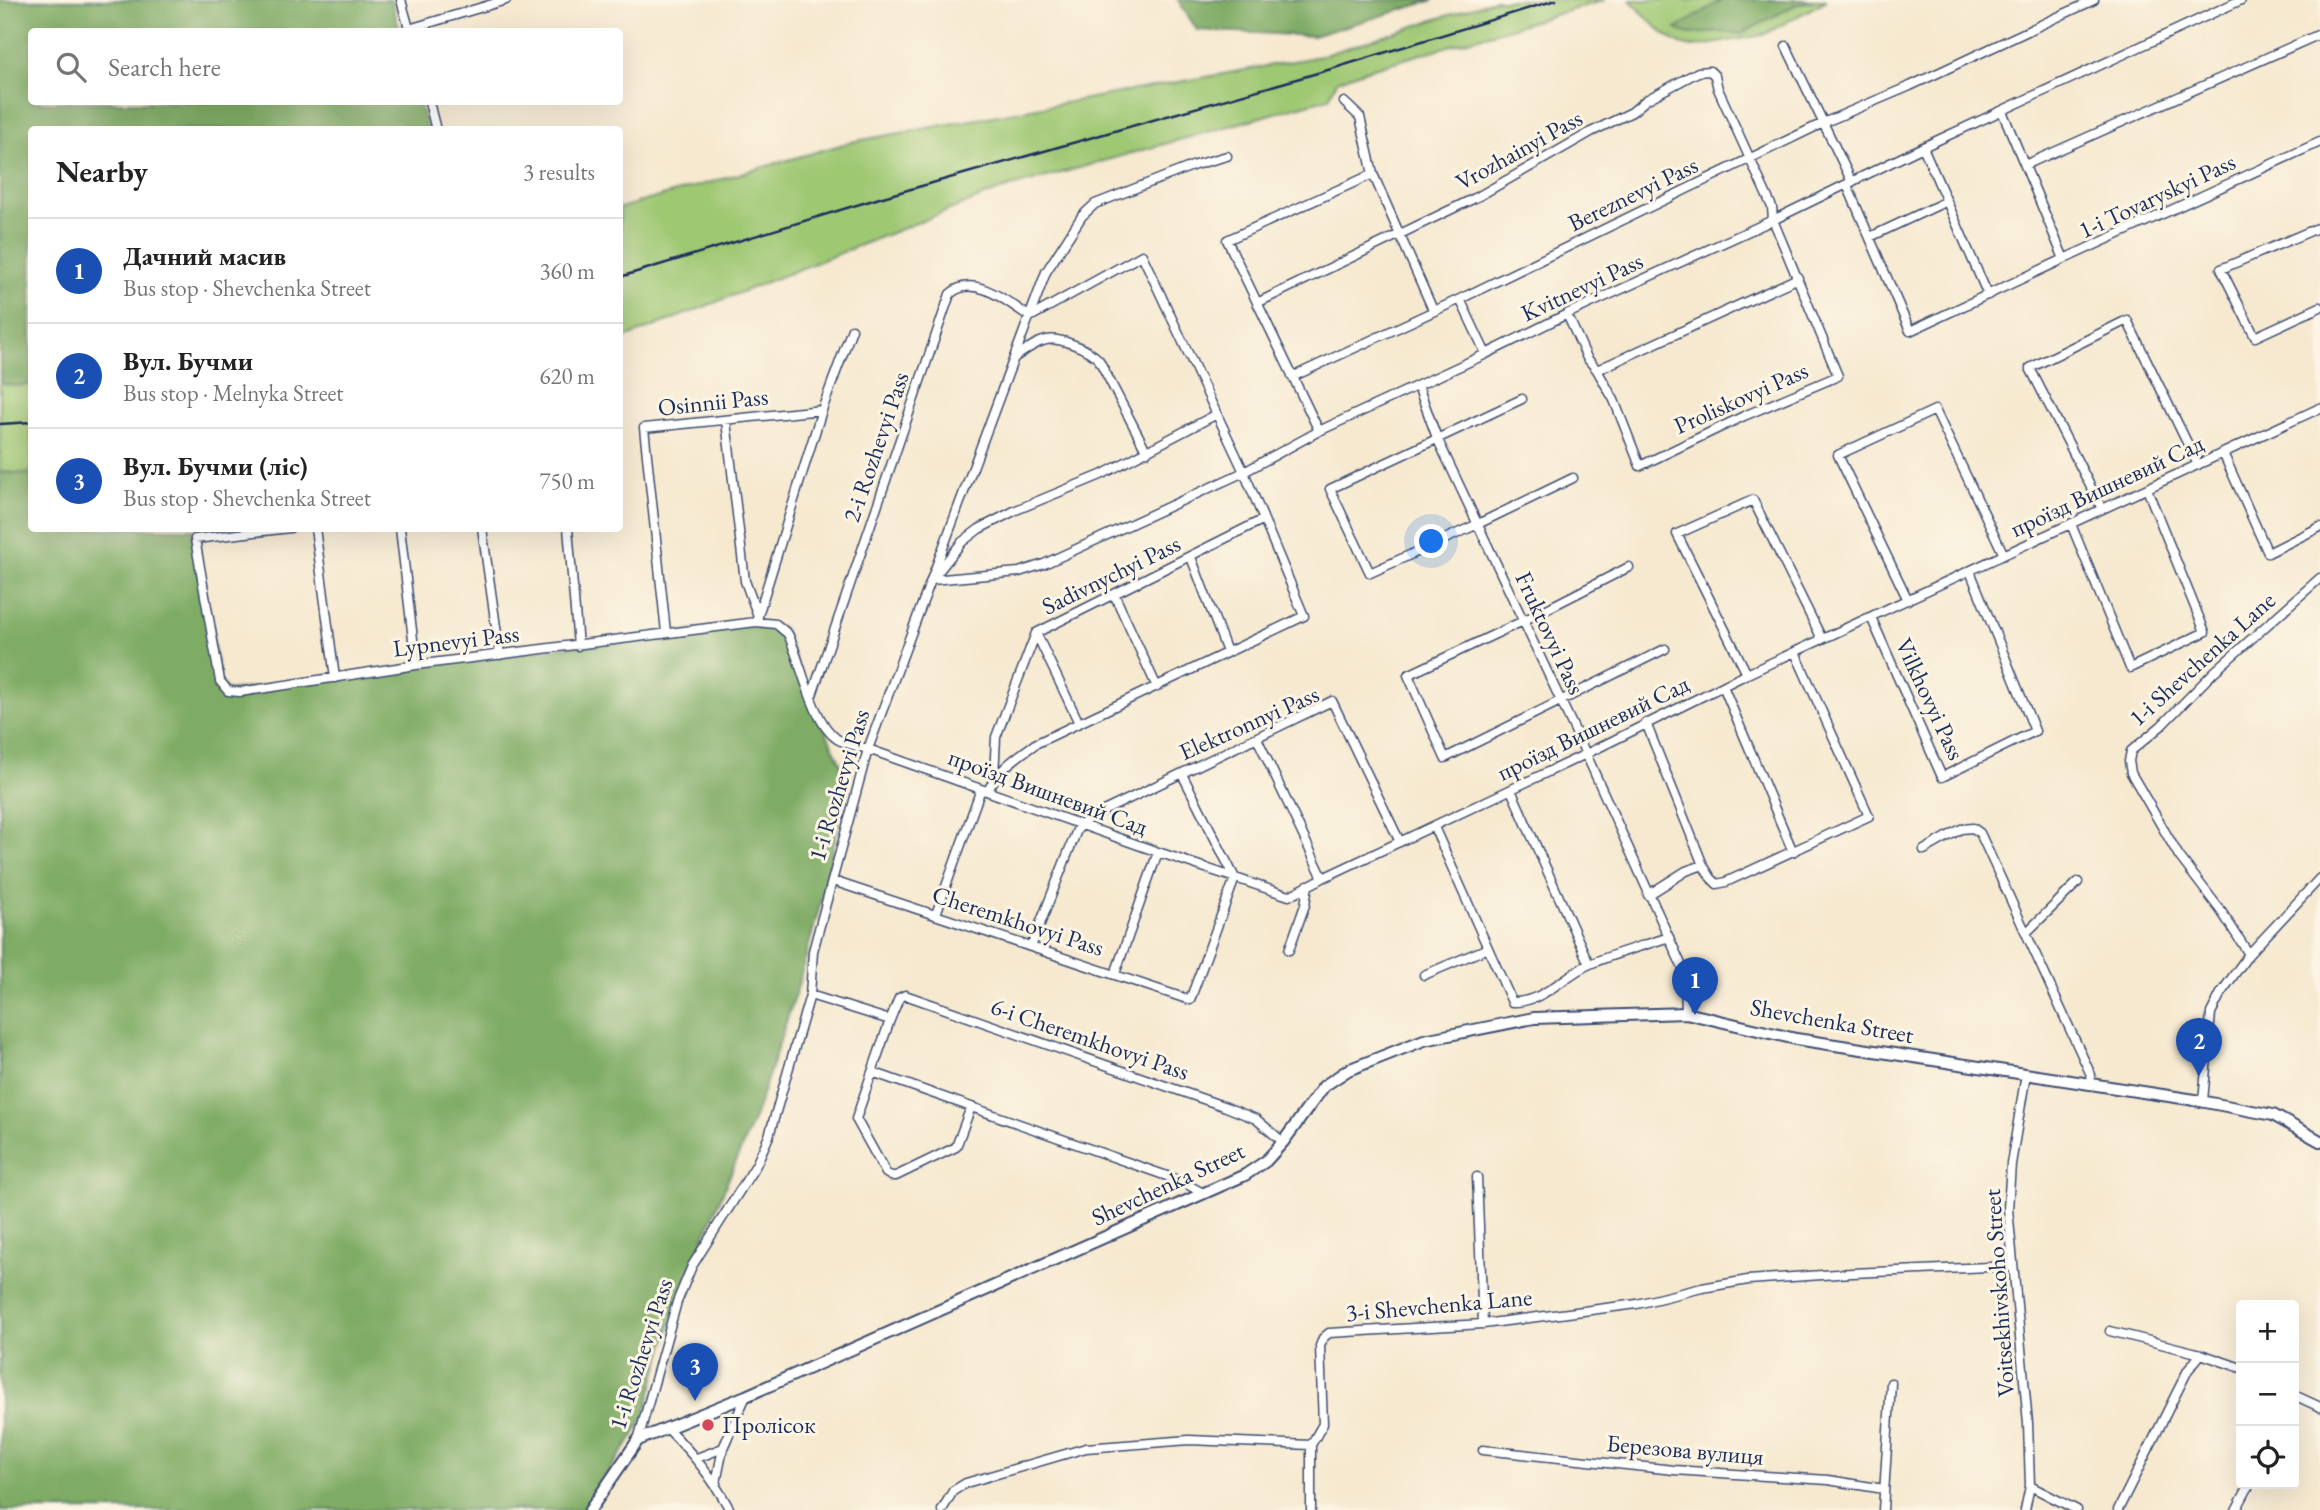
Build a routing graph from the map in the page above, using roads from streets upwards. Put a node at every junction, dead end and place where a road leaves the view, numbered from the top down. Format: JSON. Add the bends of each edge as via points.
{"nodes":[{"id":1,"x":401,"y":0,"type":"edge"},
{"id":2,"x":506,"y":0,"type":"edge"},
{"id":3,"x":2094,"y":0,"type":"edge"},
{"id":4,"x":2241,"y":0,"type":"edge"},
{"id":5,"x":408,"y":28,"type":"edge"},
{"id":6,"x":415,"y":28,"type":"edge"},
{"id":7,"x":2320,"y":34,"type":"edge"},
{"id":8,"x":1786,"y":46,"type":"dead end"},
{"id":9,"x":1344,"y":102,"type":"dead end"},
{"id":10,"x":430,"y":105,"type":"edge"},
{"id":11,"x":2002,"y":111,"type":"junction"},
{"id":12,"x":1823,"y":123,"type":"junction"},
{"id":13,"x":435,"y":126,"type":"edge"},
{"id":14,"x":2320,"y":142,"type":"edge"},
{"id":15,"x":1923,"y":147,"type":"junction"},
{"id":16,"x":1227,"y":156,"type":"dead end"},
{"id":17,"x":1749,"y":159,"type":"junction"},
{"id":18,"x":2025,"y":165,"type":"junction"},
{"id":19,"x":1373,"y":174,"type":"junction"},
{"id":20,"x":1850,"y":183,"type":"junction"},
{"id":21,"x":1947,"y":201,"type":"junction"},
{"id":22,"x":1773,"y":220,"type":"junction"},
{"id":23,"x":2320,"y":227,"type":"edge"},
{"id":24,"x":1400,"y":234,"type":"junction"},
{"id":25,"x":1870,"y":237,"type":"junction"},
{"id":26,"x":2064,"y":259,"type":"junction"},
{"id":27,"x":1798,"y":278,"type":"junction"},
{"id":28,"x":1987,"y":295,"type":"junction"},
{"id":29,"x":1460,"y":299,"type":"junction"},
{"id":30,"x":1257,"y":303,"type":"junction"},
{"id":31,"x":2320,"y":307,"type":"edge"},
{"id":32,"x":1433,"y":310,"type":"junction"},
{"id":33,"x":1567,"y":314,"type":"junction"},
{"id":34,"x":1030,"y":317,"type":"junction"},
{"id":35,"x":852,"y":329,"type":"dead end"},
{"id":36,"x":1486,"y":354,"type":"junction"},
{"id":37,"x":1013,"y":358,"type":"junction"},
{"id":38,"x":1597,"y":370,"type":"junction"},
{"id":39,"x":1292,"y":377,"type":"junction"},
{"id":40,"x":1418,"y":386,"type":"junction"},
{"id":41,"x":1522,"y":399,"type":"dead end"},
{"id":42,"x":2320,"y":408,"type":"edge"},
{"id":43,"x":822,"y":410,"type":"junction"},
{"id":44,"x":1217,"y":414,"type":"junction"},
{"id":45,"x":726,"y":421,"type":"junction"},
{"id":46,"x":1319,"y":431,"type":"junction"},
{"id":47,"x":1437,"y":438,"type":"junction"},
{"id":48,"x":1147,"y":452,"type":"junction"},
{"id":49,"x":2223,"y":453,"type":"junction"},
{"id":50,"x":2198,"y":465,"type":"junction"},
{"id":51,"x":1244,"y":472,"type":"junction"},
{"id":52,"x":1573,"y":478,"type":"dead end"},
{"id":53,"x":2147,"y":489,"type":"junction"},
{"id":54,"x":2102,"y":509,"type":"junction"},
{"id":55,"x":1262,"y":520,"type":"junction"},
{"id":56,"x":1478,"y":524,"type":"junction"},
{"id":57,"x":2071,"y":524,"type":"junction"},
{"id":58,"x":2320,"y":527,"type":"edge"},
{"id":59,"x":255,"y":532,"type":"edge"},
{"id":60,"x":316,"y":532,"type":"edge"},
{"id":61,"x":400,"y":532,"type":"edge"},
{"id":62,"x":483,"y":532,"type":"edge"},
{"id":63,"x":568,"y":532,"type":"edge"},
{"id":64,"x":2004,"y":555,"type":"junction"},
{"id":65,"x":1191,"y":557,"type":"junction"},
{"id":66,"x":1629,"y":567,"type":"dead end"},
{"id":67,"x":1970,"y":570,"type":"junction"},
{"id":68,"x":2320,"y":578,"type":"edge"},
{"id":69,"x":932,"y":580,"type":"junction"},
{"id":70,"x":1114,"y":594,"type":"junction"},
{"id":71,"x":1908,"y":600,"type":"junction"},
{"id":72,"x":1871,"y":617,"type":"junction"},
{"id":73,"x":757,"y":619,"type":"junction"},
{"id":74,"x":1523,"y":621,"type":"junction"},
{"id":75,"x":666,"y":632,"type":"junction"},
{"id":76,"x":1036,"y":633,"type":"junction"},
{"id":77,"x":1822,"y":639,"type":"junction"},
{"id":78,"x":578,"y":646,"type":"junction"},
{"id":79,"x":1665,"y":649,"type":"dead end"},
{"id":80,"x":1227,"y":652,"type":"junction"},
{"id":81,"x":1796,"y":652,"type":"junction"},
{"id":82,"x":500,"y":655,"type":"junction"},
{"id":83,"x":416,"y":665,"type":"junction"},
{"id":84,"x":1747,"y":674,"type":"junction"},
{"id":85,"x":335,"y":678,"type":"junction"},
{"id":86,"x":1723,"y":686,"type":"junction"},
{"id":87,"x":1157,"y":687,"type":"junction"},
{"id":88,"x":811,"y":698,"type":"junction"},
{"id":89,"x":1560,"y":701,"type":"junction"},
{"id":90,"x":1079,"y":723,"type":"junction"},
{"id":91,"x":1646,"y":723,"type":"junction"},
{"id":92,"x":1257,"y":738,"type":"junction"},
{"id":93,"x":868,"y":748,"type":"junction"},
{"id":94,"x":1586,"y":754,"type":"junction"},
{"id":95,"x":1182,"y":774,"type":"junction"},
{"id":96,"x":994,"y":777,"type":"junction"},
{"id":97,"x":984,"y":790,"type":"junction"},
{"id":98,"x":1511,"y":790,"type":"junction"},
{"id":99,"x":1082,"y":825,"type":"junction"},
{"id":100,"x":1434,"y":827,"type":"junction"},
{"id":101,"x":1400,"y":842,"type":"junction"},
{"id":102,"x":1924,"y":850,"type":"dead end"},
{"id":103,"x":1157,"y":852,"type":"junction"},
{"id":104,"x":1793,"y":852,"type":"junction"},
{"id":105,"x":1703,"y":865,"type":"junction"},
{"id":106,"x":1235,"y":878,"type":"junction"},
{"id":107,"x":1323,"y":878,"type":"junction"},
{"id":108,"x":2320,"y":878,"type":"edge"},
{"id":109,"x":833,"y":881,"type":"junction"},
{"id":110,"x":2078,"y":882,"type":"dead end"},
{"id":111,"x":1308,"y":886,"type":"junction"},
{"id":112,"x":1648,"y":895,"type":"junction"},
{"id":113,"x":936,"y":914,"type":"junction"},
{"id":114,"x":2027,"y":932,"type":"junction"},
{"id":115,"x":1669,"y":937,"type":"junction"},
{"id":116,"x":1031,"y":947,"type":"junction"},
{"id":117,"x":1488,"y":948,"type":"junction"},
{"id":118,"x":1289,"y":950,"type":"dead end"},
{"id":119,"x":2249,"y":954,"type":"junction"},
{"id":120,"x":1589,"y":964,"type":"junction"},
{"id":121,"x":1115,"y":974,"type":"junction"},
{"id":122,"x":1424,"y":975,"type":"dead end"},
{"id":123,"x":810,"y":995,"type":"junction"},
{"id":124,"x":1686,"y":1013,"type":"junction"},
{"id":125,"x":890,"y":1020,"type":"junction"},
{"id":126,"x":872,"y":1072,"type":"junction"},
{"id":127,"x":2026,"y":1074,"type":"junction"},
{"id":128,"x":2090,"y":1085,"type":"junction"},
{"id":129,"x":2203,"y":1101,"type":"junction"},
{"id":130,"x":971,"y":1107,"type":"junction"},
{"id":131,"x":2320,"y":1141,"type":"edge"},
{"id":132,"x":1283,"y":1142,"type":"junction"},
{"id":133,"x":1477,"y":1177,"type":"dead end"},
{"id":134,"x":1203,"y":1193,"type":"junction"},
{"id":135,"x":2012,"y":1266,"type":"junction"},
{"id":136,"x":1483,"y":1324,"type":"junction"},
{"id":137,"x":2110,"y":1331,"type":"dead end"},
{"id":138,"x":2201,"y":1354,"type":"junction"},
{"id":139,"x":2236,"y":1366,"type":"edge"},
{"id":140,"x":1891,"y":1383,"type":"dead end"},
{"id":141,"x":746,"y":1396,"type":"junction"},
{"id":142,"x":2299,"y":1397,"type":"edge"},
{"id":143,"x":2320,"y":1407,"type":"edge"},
{"id":144,"x":667,"y":1429,"type":"junction"},
{"id":145,"x":638,"y":1440,"type":"junction"},
{"id":146,"x":1311,"y":1445,"type":"junction"},
{"id":147,"x":723,"y":1448,"type":"junction"},
{"id":148,"x":1483,"y":1450,"type":"dead end"},
{"id":149,"x":697,"y":1458,"type":"junction"},
{"id":150,"x":716,"y":1483,"type":"junction"},
{"id":151,"x":2030,"y":1486,"type":"junction"},
{"id":152,"x":1884,"y":1489,"type":"junction"},
{"id":153,"x":2246,"y":1489,"type":"edge"},
{"id":154,"x":590,"y":1510,"type":"edge"},
{"id":155,"x":730,"y":1510,"type":"edge"},
{"id":156,"x":943,"y":1510,"type":"edge"},
{"id":157,"x":1311,"y":1510,"type":"edge"},
{"id":158,"x":1883,"y":1510,"type":"edge"},
{"id":159,"x":2025,"y":1510,"type":"edge"},
{"id":160,"x":2077,"y":1510,"type":"edge"},
{"id":161,"x":2118,"y":1510,"type":"edge"},
{"id":162,"x":2236,"y":1510,"type":"edge"}],
"edges":[{"from":1,"to":5,"type":"street"},
{"from":2,"to":6,"type":"street"},
{"from":3,"to":12,"type":"street","name":"Bereznevyi Pass"},
{"from":4,"to":11,"type":"street","name":"Kvitnevyi Pass"},
{"from":7,"to":18,"type":"street"},
{"from":8,"to":12,"type":"street"},
{"from":9,"to":19,"type":"street","via":[[1360,117]]},
{"from":10,"to":13,"type":"street"},
{"from":11,"to":15,"type":"street","name":"Kvitnevyi Pass"},
{"from":11,"to":18,"type":"street","name":"1-i Tovaryskyi Pass"},
{"from":12,"to":17,"type":"street","name":"Bereznevyi Pass"},
{"from":12,"to":20,"type":"street"},
{"from":14,"to":26,"type":"street","name":"1-i Tovaryskyi Pass"},
{"from":15,"to":20,"type":"street","name":"Kvitnevyi Pass"},
{"from":15,"to":21,"type":"street"},
{"from":16,"to":34,"type":"street","name":"1-i Rozhevyi Pass","via":[[1088,209],[1052,261]]},
{"from":17,"to":22,"type":"street","name":"Proliskovyi Pass","via":[[1772,207]]},
{"from":17,"to":24,"type":"street","name":"Vrozhainyi Pass","via":[[1714,76],[1710,71],[1698,72],[1632,112]]},
{"from":17,"to":29,"type":"street","name":"Bereznevyi Pass"},
{"from":18,"to":26,"type":"street","name":"1-i Tovaryskyi Pass"},
{"from":19,"to":24,"type":"street"},
{"from":19,"to":30,"type":"street","via":[[1227,240]]},
{"from":20,"to":22,"type":"street","name":"Kvitnevyi Pass"},
{"from":20,"to":25,"type":"street"},
{"from":21,"to":25,"type":"street"},
{"from":21,"to":28,"type":"street"},
{"from":22,"to":27,"type":"street","name":"Proliskovyi Pass"},
{"from":22,"to":33,"type":"street","name":"Kvitnevyi Pass"},
{"from":23,"to":31,"type":"street","via":[[2221,270],[2256,337]]},
{"from":24,"to":30,"type":"street","name":"Vrozhainyi Pass"},
{"from":24,"to":32,"type":"street"},
{"from":25,"to":28,"type":"street","via":[[1910,331]]},
{"from":26,"to":28,"type":"street"},
{"from":27,"to":38,"type":"street"},
{"from":27,"to":38,"type":"street","name":"Proliskovyi Pass","via":[[1838,376],[1640,466]]},
{"from":29,"to":32,"type":"street","name":"Bereznevyi Pass"},
{"from":29,"to":36,"type":"street"},
{"from":30,"to":39,"type":"street"},
{"from":32,"to":39,"type":"street","name":"Bereznevyi Pass"},
{"from":33,"to":36,"type":"street","name":"Kvitnevyi Pass"},
{"from":33,"to":38,"type":"street","name":"Proliskovyi Pass"},
{"from":34,"to":37,"type":"street","name":"1-i Rozhevyi Pass"},
{"from":34,"to":44,"type":"street","via":[[1142,255]]},
{"from":34,"to":88,"type":"street","name":"2-i Rozhevyi Pass","via":[[981,288],[962,287],[950,294]]},
{"from":35,"to":43,"type":"street"},
{"from":36,"to":40,"type":"street","name":"Kvitnevyi Pass"},
{"from":37,"to":48,"type":"street","via":[[1044,340],[1057,339],[1091,352]]},
{"from":37,"to":69,"type":"street","name":"1-i Rozhevyi Pass"},
{"from":39,"to":46,"type":"street"},
{"from":40,"to":46,"type":"street","name":"Kvitnevyi Pass"},
{"from":40,"to":47,"type":"street","name":"Fruktovyi Pass"},
{"from":41,"to":47,"type":"street"},
{"from":42,"to":49,"type":"street","name":"проїзд Вишневий Сад"},
{"from":43,"to":45,"type":"street","name":"Osinnii Pass"},
{"from":43,"to":73,"type":"street"},
{"from":44,"to":48,"type":"street"},
{"from":44,"to":51,"type":"street"},
{"from":45,"to":73,"type":"street","via":[[745,581]]},
{"from":45,"to":75,"type":"street","name":"Osinnii Pass","via":[[644,428]]},
{"from":46,"to":51,"type":"street","name":"Kvitnevyi Pass"},
{"from":47,"to":56,"type":"street","name":"Fruktovyi Pass"},
{"from":47,"to":56,"type":"street","via":[[1330,489],[1370,573]]},
{"from":48,"to":69,"type":"street","via":[[979,529],[962,542]]},
{"from":49,"to":50,"type":"street","name":"проїзд Вишневий Сад"},
{"from":49,"to":58,"type":"street","via":[[2268,553]]},
{"from":50,"to":53,"type":"street","name":"проїзд Вишневий Сад"},
{"from":50,"to":54,"type":"street","via":[[2127,320],[2030,368]]},
{"from":51,"to":55,"type":"street"},
{"from":51,"to":69,"type":"street","name":"Kvitnevyi Pass","via":[[1044,564],[1019,572]]},
{"from":52,"to":56,"type":"street"},
{"from":53,"to":54,"type":"street","name":"проїзд Вишневий Сад"},
{"from":53,"to":57,"type":"street","via":[[2205,632],[2130,668]]},
{"from":54,"to":57,"type":"street","name":"проїзд Вишневий Сад"},
{"from":55,"to":65,"type":"street","name":"Sadivnychyi Pass"},
{"from":55,"to":80,"type":"street","via":[[1304,616]]},
{"from":56,"to":74,"type":"street","name":"Fruktovyi Pass"},
{"from":57,"to":64,"type":"street","name":"проїзд Вишневий Сад"},
{"from":59,"to":85,"type":"street","name":"Lypnevyi Pass","via":[[195,539],[223,687],[234,692]]},
{"from":60,"to":85,"type":"street"},
{"from":61,"to":83,"type":"street"},
{"from":62,"to":82,"type":"street"},
{"from":63,"to":78,"type":"street"},
{"from":64,"to":67,"type":"street","name":"проїзд Вишневий Сад"},
{"from":64,"to":71,"type":"street","via":[[1935,410],[1838,455]]},
{"from":65,"to":70,"type":"street","name":"Sadivnychyi Pass"},
{"from":65,"to":80,"type":"street"},
{"from":66,"to":74,"type":"street"},
{"from":67,"to":71,"type":"street","name":"проїзд Вишневий Сад"},
{"from":67,"to":72,"type":"street","name":"Vilkhovyi Pass","via":[[2035,731],[1942,777]]},
{"from":68,"to":119,"type":"street","name":"1-i Shevchenka Lane","via":[[2139,743],[2129,761],[2131,773],[2179,856]]},
{"from":69,"to":93,"type":"street","name":"1-i Rozhevyi Pass"},
{"from":70,"to":76,"type":"street","name":"Sadivnychyi Pass"},
{"from":70,"to":87,"type":"street"},
{"from":71,"to":72,"type":"street","name":"проїзд Вишневий Сад"},
{"from":72,"to":77,"type":"street","name":"проїзд Вишневий Сад"},
{"from":73,"to":75,"type":"street","name":"Lypnevyi Pass"},
{"from":73,"to":88,"type":"street","name":"Lypnevyi Pass","via":[[786,631]]},
{"from":74,"to":89,"type":"street","name":"Fruktovyi Pass"},
{"from":74,"to":89,"type":"street","via":[[1408,675],[1445,758]]},
{"from":75,"to":78,"type":"street","name":"Lypnevyi Pass"},
{"from":76,"to":90,"type":"street"},
{"from":76,"to":96,"type":"street","name":"Sadivnychyi Pass","via":[[996,737]]},
{"from":77,"to":81,"type":"street","name":"проїзд Вишневий Сад"},
{"from":77,"to":84,"type":"street","via":[[1753,500],[1677,534]]},
{"from":78,"to":82,"type":"street","name":"Lypnevyi Pass"},
{"from":79,"to":89,"type":"street"},
{"from":80,"to":87,"type":"street"},
{"from":81,"to":84,"type":"street","name":"проїзд Вишневий Сад"},
{"from":81,"to":104,"type":"street","via":[[1869,816]]},
{"from":82,"to":83,"type":"street","name":"Lypnevyi Pass"},
{"from":83,"to":85,"type":"street","name":"Lypnevyi Pass"},
{"from":84,"to":86,"type":"street","name":"проїзд Вишневий Сад"},
{"from":86,"to":91,"type":"street","name":"проїзд Вишневий Сад"},
{"from":86,"to":104,"type":"street"},
{"from":87,"to":90,"type":"street"},
{"from":88,"to":93,"type":"street","name":"Lypnevyi Pass","via":[[832,736]]},
{"from":89,"to":94,"type":"street","name":"Fruktovyi Pass"},
{"from":90,"to":96,"type":"street","via":[[1035,744]]},
{"from":91,"to":94,"type":"street","name":"проїзд Вишневий Сад"},
{"from":91,"to":105,"type":"street"},
{"from":92,"to":95,"type":"street","name":"Elektronnyi Pass"},
{"from":92,"to":101,"type":"street","name":"Elektronnyi Pass","via":[[1332,701]]},
{"from":92,"to":107,"type":"street"},
{"from":93,"to":97,"type":"street","name":"проїзд Вишневий Сад"},
{"from":93,"to":109,"type":"street","name":"1-i Rozhevyi Pass"},
{"from":94,"to":98,"type":"street","name":"проїзд Вишневий Сад"},
{"from":94,"to":112,"type":"street","name":"Fruktovyi Pass"},
{"from":95,"to":99,"type":"street","name":"Elektronnyi Pass"},
{"from":95,"to":106,"type":"street"},
{"from":96,"to":97,"type":"street"},
{"from":97,"to":99,"type":"street","name":"проїзд Вишневий Сад"},
{"from":97,"to":113,"type":"street"},
{"from":98,"to":100,"type":"street","name":"проїзд Вишневий Сад"},
{"from":98,"to":120,"type":"street"},
{"from":99,"to":103,"type":"street","name":"проїзд Вишневий Сад"},
{"from":99,"to":116,"type":"street"},
{"from":100,"to":101,"type":"street","name":"проїзд Вишневий Сад"},
{"from":100,"to":117,"type":"street"},
{"from":101,"to":107,"type":"street","name":"проїзд Вишневий Сад"},
{"from":102,"to":114,"type":"street","via":[[1961,829],[1980,833]]},
{"from":103,"to":106,"type":"street","name":"проїзд Вишневий Сад"},
{"from":103,"to":121,"type":"street"},
{"from":104,"to":105,"type":"street","via":[[1717,884]]},
{"from":105,"to":112,"type":"street"},
{"from":106,"to":111,"type":"street","name":"проїзд Вишневий Сад","via":[[1289,896]]},
{"from":106,"to":121,"type":"street","name":"Cheremkhovyi Pass","via":[[1190,1000]]},
{"from":107,"to":111,"type":"street","name":"проїзд Вишневий Сад"},
{"from":108,"to":119,"type":"street"},
{"from":109,"to":113,"type":"street","name":"Cheremkhovyi Pass"},
{"from":109,"to":123,"type":"street","name":"1-i Rozhevyi Pass","via":[[813,951]]},
{"from":110,"to":114,"type":"street"},
{"from":111,"to":118,"type":"street"},
{"from":112,"to":115,"type":"street","name":"Fruktovyi Pass"},
{"from":113,"to":116,"type":"street","name":"Cheremkhovyi Pass"},
{"from":114,"to":128,"type":"street","via":[[2091,1075]]},
{"from":115,"to":120,"type":"street"},
{"from":115,"to":124,"type":"street","name":"Fruktovyi Pass","via":[[1685,973]]},
{"from":116,"to":121,"type":"street","name":"Cheremkhovyi Pass"},
{"from":117,"to":120,"type":"street","via":[[1512,1002],[1524,1003]]},
{"from":117,"to":122,"type":"street"},
{"from":119,"to":129,"type":"street","via":[[2211,1013]]},
{"from":123,"to":125,"type":"street"},
{"from":123,"to":145,"type":"street","name":"1-i Rozhevyi Pass","via":[[764,1150],[692,1266],[677,1302]]},
{"from":124,"to":127,"type":"street","name":"Shevchenka Street","via":[[1796,1040]]},
{"from":124,"to":132,"type":"street","name":"Shevchenka Street","via":[[1534,1018],[1424,1040],[1348,1070],[1324,1086]]},
{"from":125,"to":126,"type":"street","name":"6-i Cheremkhovyi Pass"},
{"from":125,"to":132,"type":"street","name":"6-i Cheremkhovyi Pass","via":[[899,998],[905,995],[1226,1107],[1256,1119]]},
{"from":126,"to":130,"type":"street"},
{"from":126,"to":130,"type":"street","name":"6-i Cheremkhovyi Pass","via":[[856,1119],[891,1176],[956,1147]]},
{"from":127,"to":128,"type":"street","name":"Shevchenka Street"},
{"from":127,"to":135,"type":"street","name":"Voitsekhivskoho Street","via":[[2010,1175]]},
{"from":128,"to":129,"type":"street","name":"Shevchenka Street"},
{"from":129,"to":131,"type":"street","name":"Shevchenka Street","via":[[2273,1115]]},
{"from":130,"to":134,"type":"street","via":[[1181,1181]]},
{"from":132,"to":134,"type":"street","name":"Shevchenka Street","via":[[1245,1175]]},
{"from":133,"to":136,"type":"street"},
{"from":134,"to":141,"type":"street","name":"Shevchenka Street"},
{"from":135,"to":136,"type":"street","name":"3-i Shevchenka Lane","via":[[1748,1280],[1637,1304]]},
{"from":135,"to":151,"type":"street","name":"Voitsekhivskoho Street"},
{"from":136,"to":146,"type":"street","name":"3-i Shevchenka Lane","via":[[1329,1333],[1320,1346],[1323,1423]]},
{"from":137,"to":138,"type":"street"},
{"from":138,"to":139,"type":"street"},
{"from":138,"to":161,"type":"street","via":[[2188,1370]]},
{"from":140,"to":152,"type":"street"},
{"from":141,"to":144,"type":"street","name":"Shevchenka Street"},
{"from":141,"to":147,"type":"street"},
{"from":142,"to":143,"type":"street"},
{"from":144,"to":145,"type":"street","name":"Shevchenka Street"},
{"from":144,"to":149,"type":"street"},
{"from":145,"to":154,"type":"street","name":"1-i Rozhevyi Pass"},
{"from":146,"to":156,"type":"street","via":[[1189,1440],[1086,1448],[966,1483],[953,1491]]},
{"from":146,"to":157,"type":"street"},
{"from":147,"to":149,"type":"street"},
{"from":147,"to":150,"type":"street"},
{"from":148,"to":152,"type":"street","name":"Березова вулиця","via":[[1828,1480]]},
{"from":149,"to":150,"type":"street"},
{"from":150,"to":155,"type":"street"},
{"from":151,"to":159,"type":"street","name":"Voitsekhivskoho Street"},
{"from":151,"to":160,"type":"street"},
{"from":152,"to":158,"type":"street"},
{"from":153,"to":162,"type":"street"}]}
